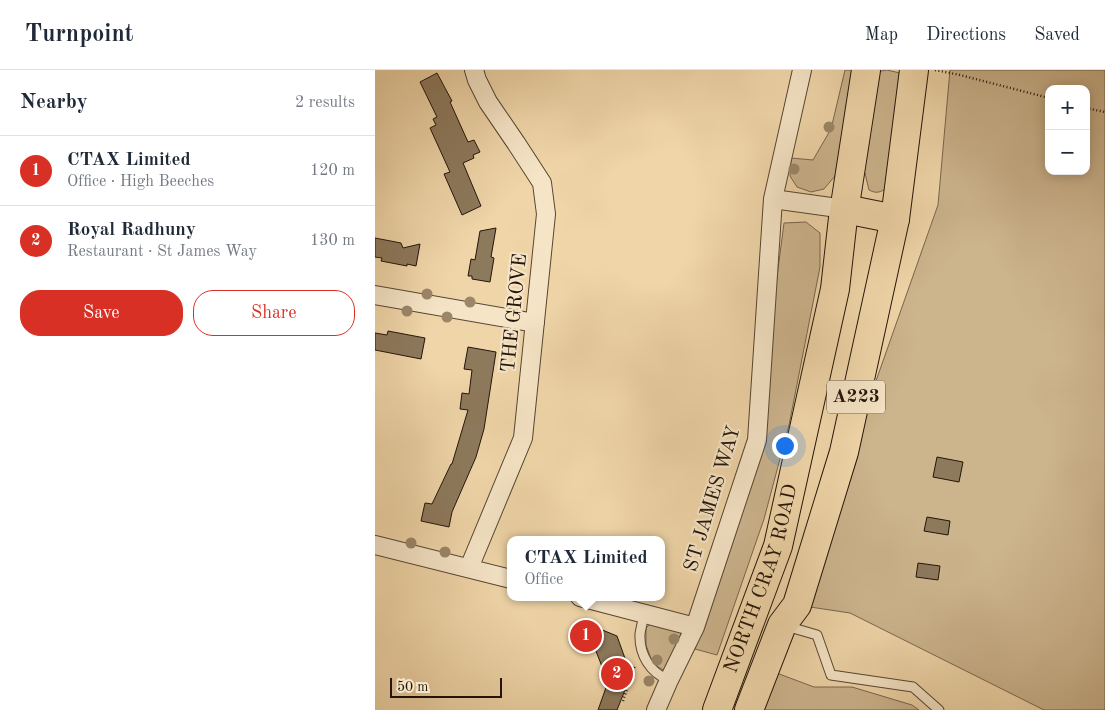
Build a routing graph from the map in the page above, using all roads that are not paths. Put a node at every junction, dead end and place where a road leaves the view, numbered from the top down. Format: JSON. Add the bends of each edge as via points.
{"nodes":[{"id":1,"x":474,"y":70,"type":"edge"},
{"id":2,"x":802,"y":70,"type":"edge"},
{"id":3,"x":866,"y":70,"type":"edge"},
{"id":4,"x":914,"y":70,"type":"edge"},
{"id":5,"x":773,"y":199,"type":"junction"},
{"id":6,"x":845,"y":210,"type":"junction"},
{"id":7,"x":895,"y":219,"type":"junction"},
{"id":8,"x":375,"y":295,"type":"edge"},
{"id":9,"x":535,"y":323,"type":"junction"},
{"id":10,"x":375,"y":544,"type":"edge"},
{"id":11,"x":469,"y":568,"type":"junction"},
{"id":12,"x":507,"y":578,"type":"edge"},
{"id":13,"x":595,"y":601,"type":"edge"},
{"id":14,"x":644,"y":614,"type":"junction"},
{"id":15,"x":782,"y":625,"type":"junction"},
{"id":16,"x":695,"y":627,"type":"junction"},
{"id":17,"x":669,"y":680,"type":"junction"},
{"id":18,"x":656,"y":710,"type":"edge"},
{"id":19,"x":717,"y":710,"type":"edge"},
{"id":20,"x":749,"y":710,"type":"edge"},
{"id":21,"x":939,"y":710,"type":"edge"}],
"edges":[{"from":1,"to":9,"type":"street","name":"THE GROVE","via":[[488,102],[542,183],[546,214]]},
{"from":2,"to":5,"type":"street","name":"ST JAMES WAY"},
{"from":3,"to":6,"type":"main road","name":"NORTH CRAY ROAD","number":"A223"},
{"from":4,"to":7,"type":"main road","name":"NORTH CRAY ROAD","number":"A223"},
{"from":5,"to":6,"type":"street"},
{"from":5,"to":16,"type":"street","name":"ST JAMES WAY","via":[[757,440]]},
{"from":6,"to":7,"type":"main road"},
{"from":6,"to":19,"type":"main road","name":"NORTH CRAY ROAD","number":"A223","via":[[835,289],[778,546]]},
{"from":7,"to":15,"type":"main road","name":"NORTH CRAY ROAD","number":"A223","via":[[844,452],[797,605]]},
{"from":8,"to":9,"type":"street"},
{"from":9,"to":11,"type":"street","name":"THE GROVE","via":[[523,438]]},
{"from":10,"to":11,"type":"street"},
{"from":11,"to":12,"type":"street"},
{"from":13,"to":14,"type":"street"},
{"from":14,"to":16,"type":"street"},
{"from":14,"to":17,"type":"lane","via":[[640,634],[647,665]]},
{"from":15,"to":20,"type":"main road","name":"NORTH CRAY ROAD","number":"A223"},
{"from":15,"to":21,"type":"lane","via":[[817,635],[831,675],[913,687]]},
{"from":16,"to":17,"type":"street","name":"ST JAMES WAY"},
{"from":17,"to":18,"type":"street","name":"ST JAMES WAY"}]}
